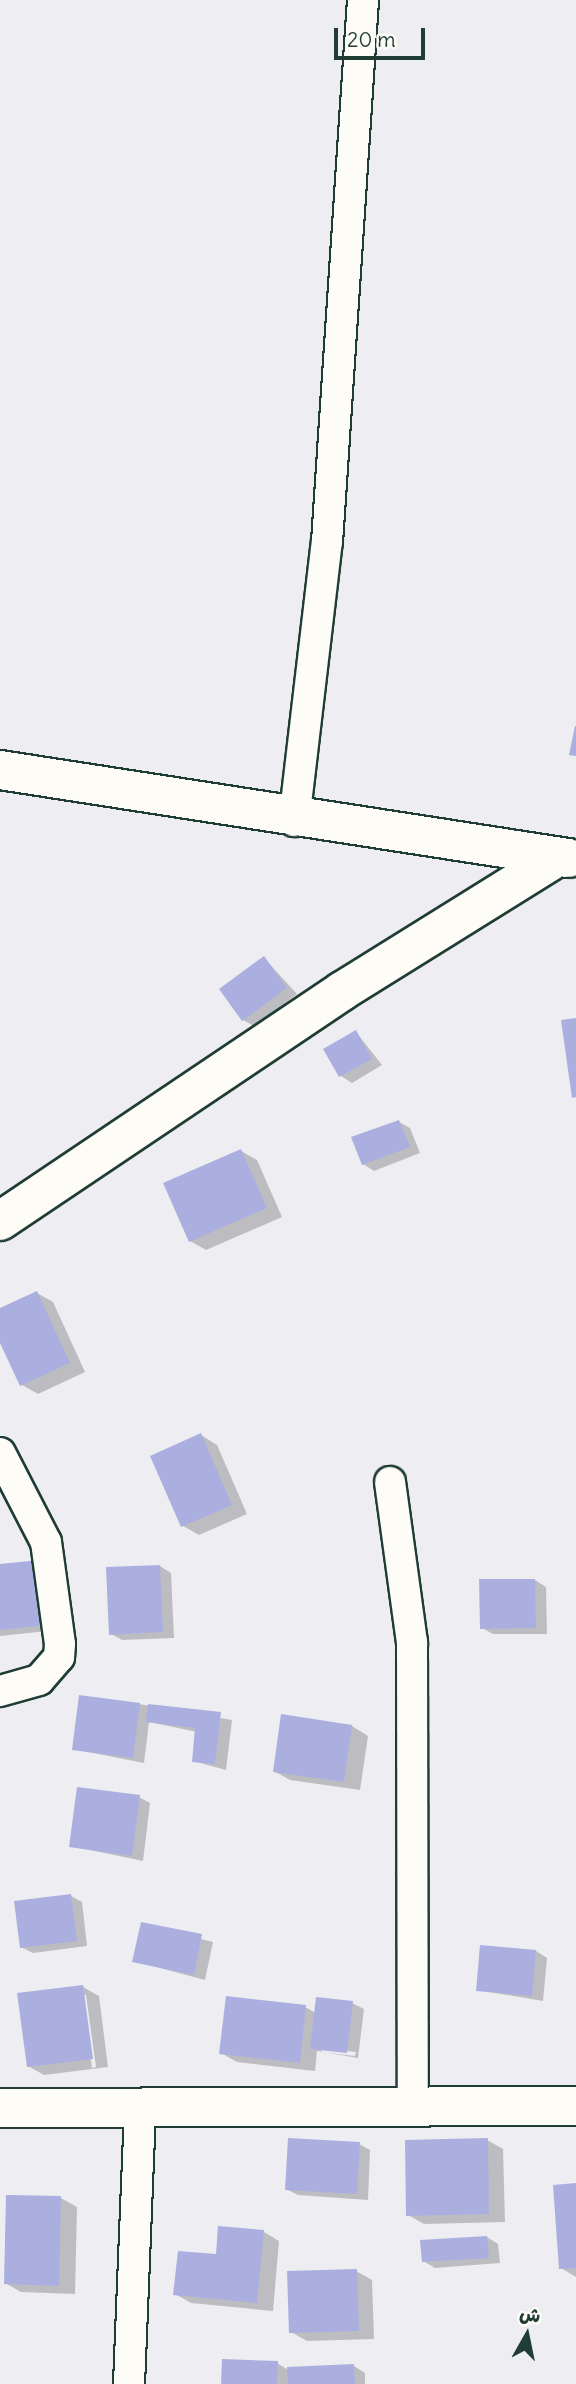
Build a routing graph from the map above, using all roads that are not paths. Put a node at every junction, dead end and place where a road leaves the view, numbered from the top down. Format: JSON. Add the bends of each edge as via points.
{"nodes":[{"id":1,"x":363,"y":0,"type":"edge"},
{"id":2,"x":0,"y":770,"type":"edge"},
{"id":3,"x":295,"y":821,"type":"junction"},
{"id":4,"x":570,"y":854,"type":"edge"},
{"id":5,"x":0,"y":1221,"type":"edge"},
{"id":6,"x":0,"y":1452,"type":"edge"},
{"id":7,"x":390,"y":1482,"type":"dead end"},
{"id":8,"x":0,"y":1691,"type":"edge"},
{"id":9,"x":413,"y":2105,"type":"junction"},
{"id":10,"x":576,"y":2106,"type":"edge"},
{"id":11,"x":140,"y":2107,"type":"junction"},
{"id":12,"x":0,"y":2108,"type":"edge"},
{"id":13,"x":129,"y":2384,"type":"edge"}],
"edges":[{"from":1,"to":3,"type":"street","via":[[327,542]]},
{"from":2,"to":3,"type":"street"},
{"from":3,"to":4,"type":"street"},
{"from":4,"to":5,"type":"street","via":[[342,991]]},
{"from":6,"to":8,"type":"street","via":[[46,1542],[60,1644],[59,1657],[39,1680]]},
{"from":7,"to":9,"type":"street","via":[[412,1642]]},
{"from":9,"to":10,"type":"street"},
{"from":9,"to":11,"type":"street"},
{"from":11,"to":12,"type":"street"},
{"from":11,"to":13,"type":"street"}]}
